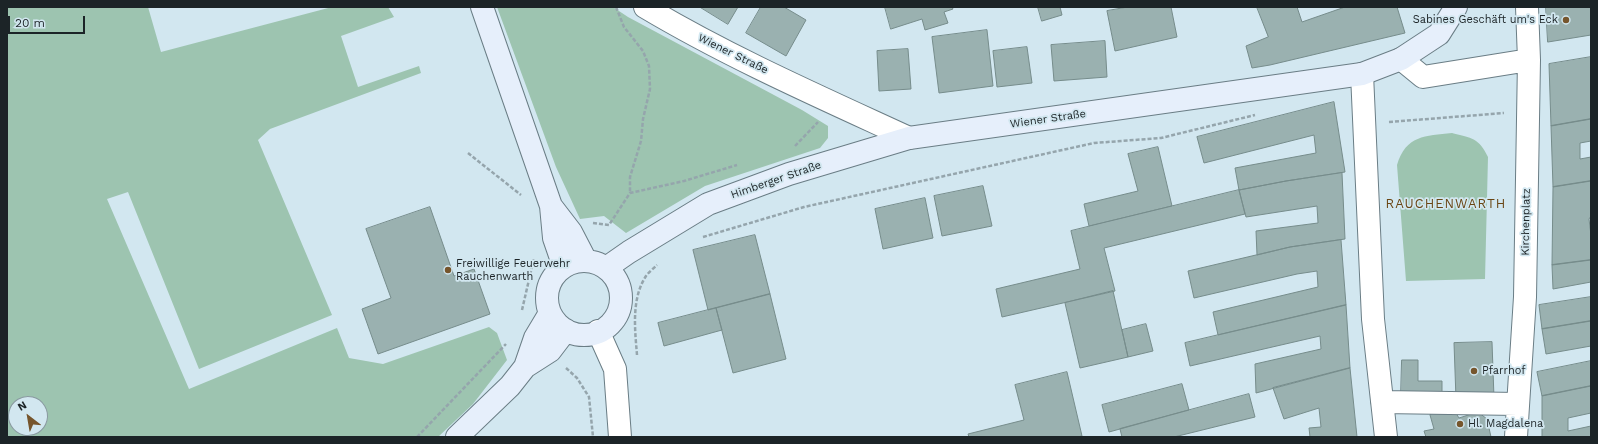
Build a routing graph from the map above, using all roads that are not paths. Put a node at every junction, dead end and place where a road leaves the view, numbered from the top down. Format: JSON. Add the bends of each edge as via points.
{"nodes":[{"id":1,"x":482,"y":7,"type":"edge"},
{"id":2,"x":645,"y":7,"type":"edge"},
{"id":3,"x":1456,"y":7,"type":"edge"},
{"id":4,"x":1528,"y":7,"type":"edge"},
{"id":5,"x":1401,"y":59,"type":"junction"},
{"id":6,"x":1529,"y":60,"type":"junction"},
{"id":7,"x":1362,"y":74,"type":"junction"},
{"id":8,"x":909,"y":138,"type":"junction"},
{"id":9,"x":562,"y":235,"type":"junction"},
{"id":10,"x":650,"y":238,"type":"junction"},
{"id":11,"x":586,"y":261,"type":"junction"},
{"id":12,"x":564,"y":267,"type":"junction"},
{"id":13,"x":606,"y":268,"type":"junction"},
{"id":14,"x":619,"y":288,"type":"junction"},
{"id":15,"x":550,"y":312,"type":"junction"},
{"id":16,"x":566,"y":330,"type":"junction"},
{"id":17,"x":598,"y":331,"type":"junction"},
{"id":18,"x":533,"y":343,"type":"junction"},
{"id":19,"x":1382,"y":402,"type":"junction"},
{"id":20,"x":1518,"y":404,"type":"junction"},
{"id":21,"x":457,"y":437,"type":"edge"},
{"id":22,"x":620,"y":437,"type":"edge"},
{"id":23,"x":1386,"y":437,"type":"edge"},
{"id":24,"x":1516,"y":437,"type":"edge"}],
"edges":[{"from":1,"to":9,"type":"main road"},
{"from":2,"to":8,"type":"street","name":"Wiener Straße","via":[[682,29]]},
{"from":3,"to":5,"type":"main road","name":"Wiener Straße","via":[[1439,34]]},
{"from":4,"to":6,"type":"street","name":"Kirchenplatz"},
{"from":5,"to":6,"type":"street","via":[[1423,77]]},
{"from":5,"to":7,"type":"main road","name":"Wiener Straße"},
{"from":6,"to":20,"type":"street","name":"Kirchenplatz","via":[[1525,297]]},
{"from":7,"to":8,"type":"main road","name":"Wiener Straße"},
{"from":7,"to":19,"type":"street","via":[[1373,319]]},
{"from":8,"to":10,"type":"main road","name":"Himberger Straße","via":[[788,174],[708,204]]},
{"from":9,"to":11,"type":"main road"},
{"from":9,"to":12,"type":"main road"},
{"from":10,"to":13,"type":"main road","name":"Himberger Straße"},
{"from":10,"to":14,"type":"main road","name":"Himberger Straße"},
{"from":11,"to":12,"type":"main road","via":[[571,263]]},
{"from":11,"to":13,"type":"main road"},
{"from":12,"to":15,"type":"main road","via":[[557,272],[548,287]]},
{"from":13,"to":14,"type":"main road"},
{"from":14,"to":17,"type":"main road","name":"Himberger Straße","via":[[617,314],[606,327]]},
{"from":15,"to":16,"type":"main road","via":[[554,320]]},
{"from":15,"to":18,"type":"main road"},
{"from":16,"to":17,"type":"main road","via":[[585,335]]},
{"from":16,"to":18,"type":"main road"},
{"from":17,"to":22,"type":"street","via":[[615,368]]},
{"from":18,"to":21,"type":"main road","via":[[525,367],[510,386]]},
{"from":19,"to":20,"type":"street"},
{"from":19,"to":23,"type":"street"},
{"from":20,"to":24,"type":"street","name":"Kirchenplatz"}]}
